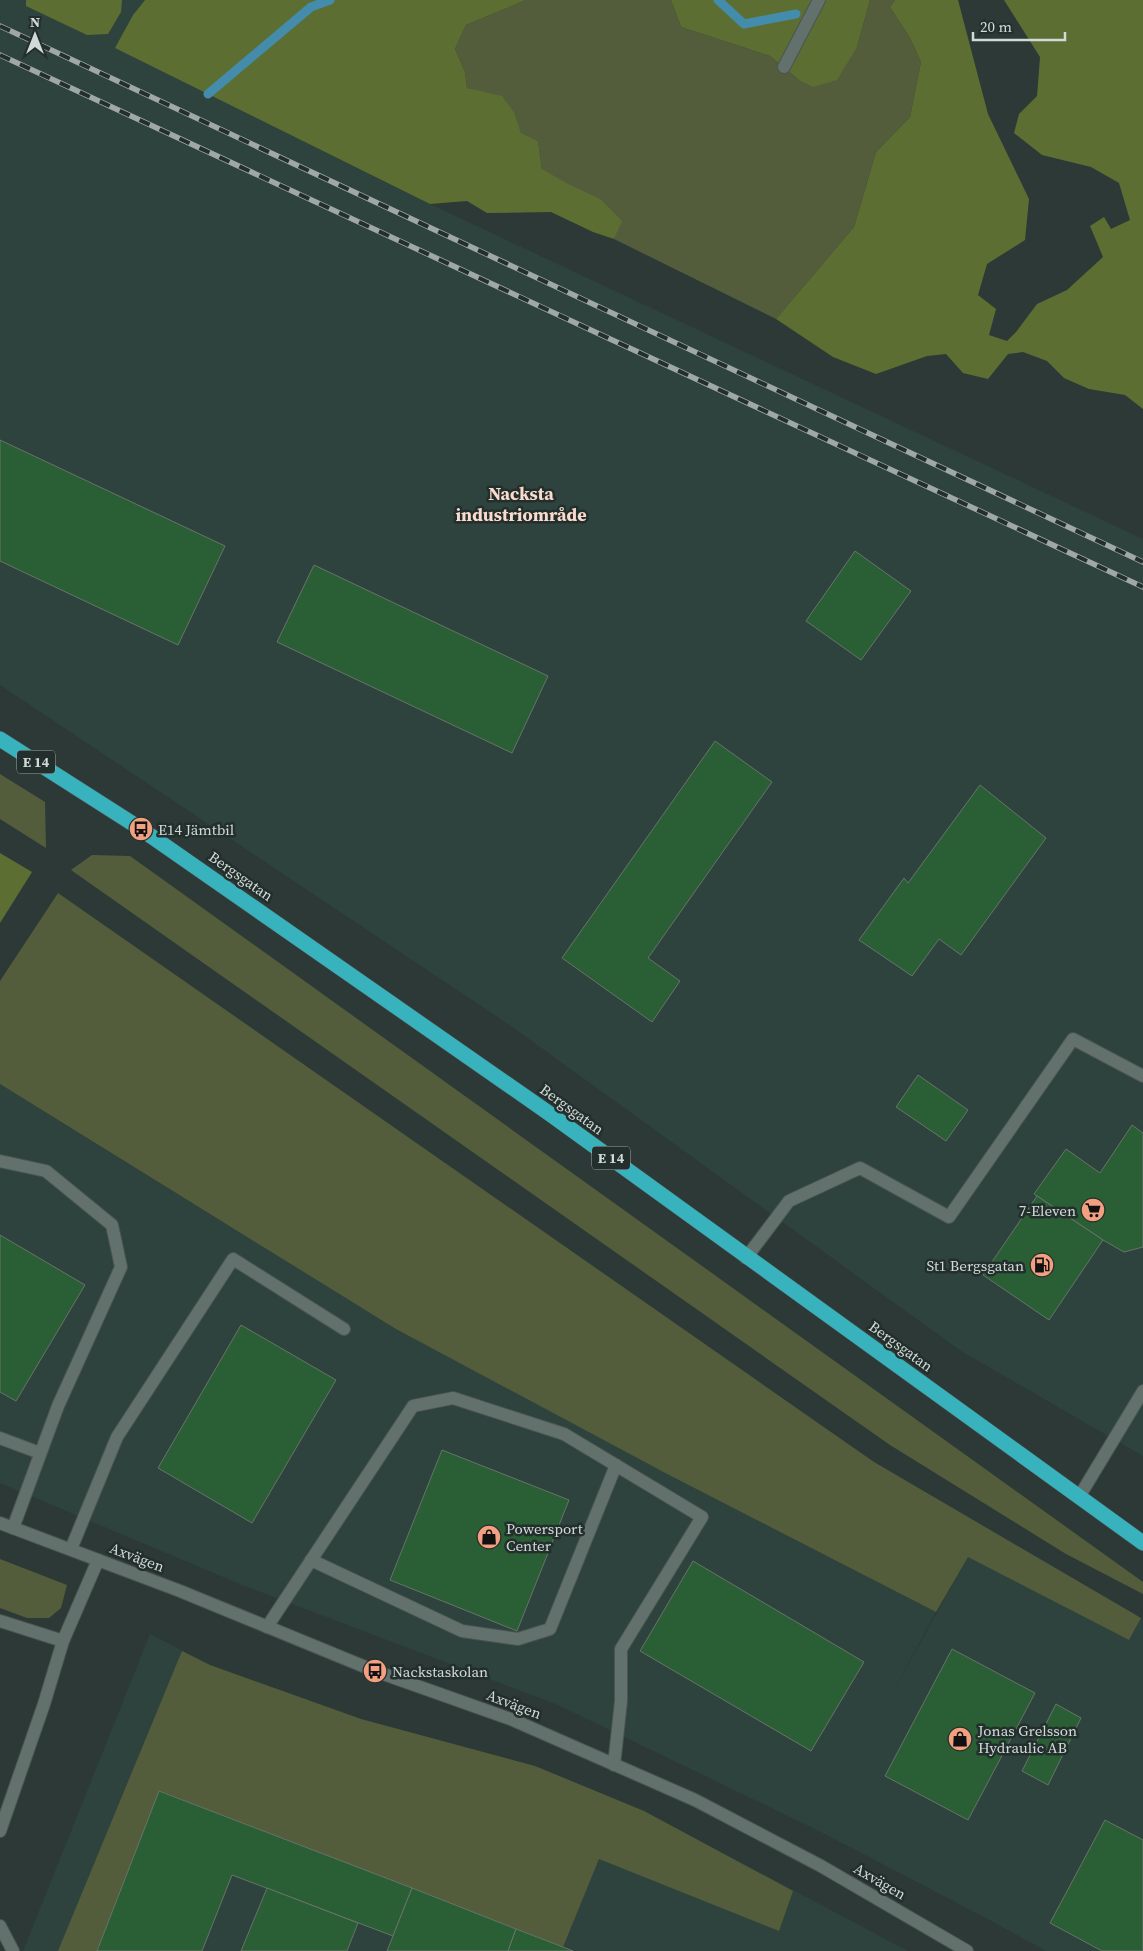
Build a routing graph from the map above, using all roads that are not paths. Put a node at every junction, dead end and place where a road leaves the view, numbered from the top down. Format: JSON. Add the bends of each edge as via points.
{"nodes":[{"id":1,"x":819,"y":0,"type":"edge"},
{"id":2,"x":784,"y":67,"type":"dead end"},
{"id":3,"x":0,"y":739,"type":"edge"},
{"id":4,"x":0,"y":747,"type":"edge"},
{"id":5,"x":72,"y":784,"type":"junction"},
{"id":6,"x":1143,"y":1076,"type":"edge"},
{"id":7,"x":0,"y":1161,"type":"edge"},
{"id":8,"x":746,"y":1258,"type":"junction"},
{"id":9,"x":344,"y":1329,"type":"dead end"},
{"id":10,"x":1143,"y":1391,"type":"edge"},
{"id":11,"x":0,"y":1438,"type":"edge"},
{"id":12,"x":40,"y":1454,"type":"junction"},
{"id":13,"x":616,"y":1465,"type":"junction"},
{"id":14,"x":1079,"y":1497,"type":"junction"},
{"id":15,"x":0,"y":1523,"type":"edge"},
{"id":16,"x":13,"y":1528,"type":"junction"},
{"id":17,"x":1143,"y":1543,"type":"edge"},
{"id":18,"x":71,"y":1549,"type":"junction"},
{"id":19,"x":98,"y":1560,"type":"junction"},
{"id":20,"x":311,"y":1560,"type":"junction"},
{"id":21,"x":0,"y":1621,"type":"edge"},
{"id":22,"x":267,"y":1627,"type":"junction"},
{"id":23,"x":63,"y":1641,"type":"junction"},
{"id":24,"x":614,"y":1765,"type":"junction"},
{"id":25,"x":0,"y":1831,"type":"edge"},
{"id":26,"x":0,"y":1926,"type":"edge"},
{"id":27,"x":13,"y":1951,"type":"edge"},
{"id":28,"x":967,"y":1951,"type":"edge"}],
"edges":[{"from":1,"to":2,"type":"street"},
{"from":3,"to":5,"type":"highway","name":"Bergsgatan","number":"E 14"},
{"from":4,"to":5,"type":"highway","name":"Bergsgatan","number":"E 14"},
{"from":5,"to":8,"type":"highway","name":"Bergsgatan","number":"E 14","via":[[229,889],[542,1108]]},
{"from":6,"to":8,"type":"street","via":[[1073,1039],[949,1217],[860,1168],[788,1201]]},
{"from":7,"to":12,"type":"street","via":[[46,1171],[112,1225],[121,1266]]},
{"from":8,"to":14,"type":"highway","name":"Bergsgatan","number":"E 14"},
{"from":9,"to":18,"type":"street","via":[[233,1259],[117,1437]]},
{"from":10,"to":14,"type":"street"},
{"from":11,"to":12,"type":"street"},
{"from":12,"to":16,"type":"street"},
{"from":13,"to":20,"type":"street","via":[[564,1434],[453,1398],[413,1406]]},
{"from":13,"to":20,"type":"street","via":[[550,1629],[518,1639],[462,1630]]},
{"from":13,"to":24,"type":"street","via":[[702,1517],[621,1649],[621,1702]]},
{"from":14,"to":17,"type":"highway","name":"Bergsgatan","number":"E 14"},
{"from":15,"to":16,"type":"street","name":"Axvägen"},
{"from":16,"to":18,"type":"street","name":"Axvägen"},
{"from":18,"to":19,"type":"street","name":"Axvägen"},
{"from":19,"to":22,"type":"street","name":"Axvägen"},
{"from":19,"to":23,"type":"street"},
{"from":20,"to":22,"type":"street"},
{"from":21,"to":23,"type":"street"},
{"from":22,"to":24,"type":"street","name":"Axvägen","via":[[374,1672],[513,1720]]},
{"from":23,"to":25,"type":"street"},
{"from":24,"to":28,"type":"street","name":"Axvägen","via":[[695,1800],[821,1866]]},
{"from":26,"to":27,"type":"street"}]}
